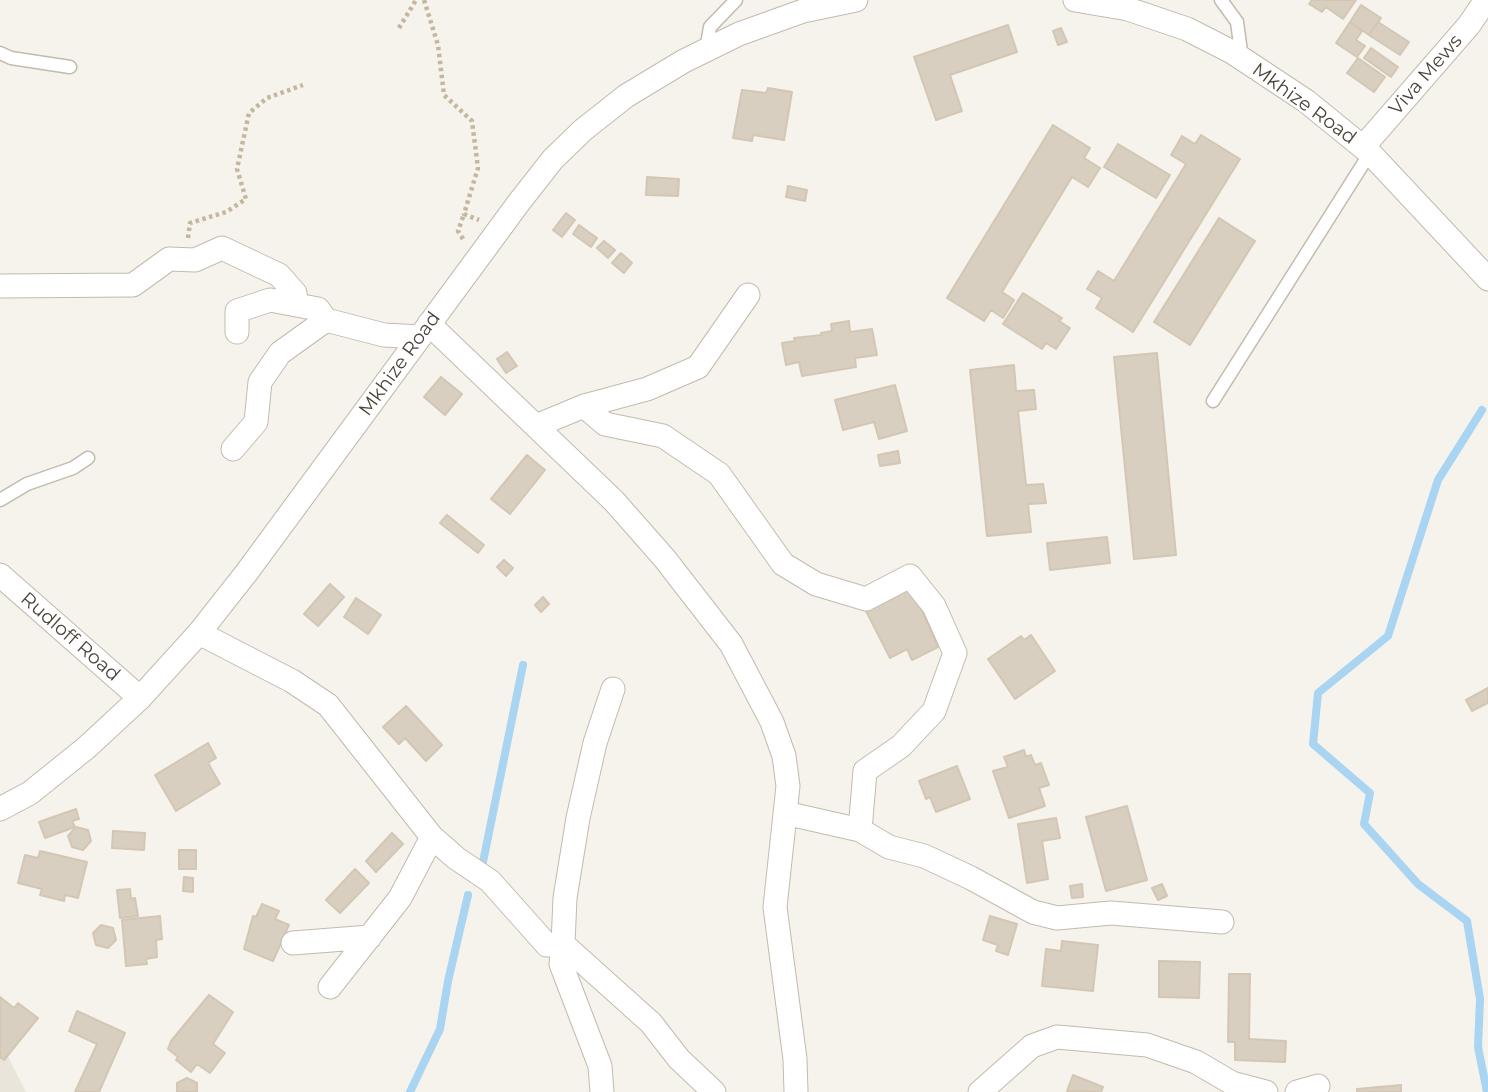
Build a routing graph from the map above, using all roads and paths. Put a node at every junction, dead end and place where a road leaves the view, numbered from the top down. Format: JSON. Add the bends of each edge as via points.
{"nodes":[{"id":1,"x":416,"y":0,"type":"edge"},
{"id":2,"x":424,"y":0,"type":"edge"},
{"id":3,"x":736,"y":0,"type":"edge"},
{"id":4,"x":856,"y":0,"type":"edge"},
{"id":5,"x":1075,"y":0,"type":"edge"},
{"id":6,"x":1221,"y":0,"type":"edge"},
{"id":7,"x":1486,"y":0,"type":"edge"},
{"id":8,"x":1124,"y":4,"type":"edge"},
{"id":9,"x":801,"y":6,"type":"edge"},
{"id":10,"x":399,"y":28,"type":"dead end"},
{"id":11,"x":706,"y":50,"type":"junction"},
{"id":12,"x":0,"y":53,"type":"edge"},
{"id":13,"x":1242,"y":59,"type":"junction"},
{"id":14,"x":70,"y":67,"type":"dead end"},
{"id":15,"x":303,"y":85,"type":"dead end"},
{"id":16,"x":1366,"y":150,"type":"junction"},
{"id":17,"x":499,"y":229,"type":"junction"},
{"id":18,"x":184,"y":260,"type":"junction"},
{"id":19,"x":1488,"y":279,"type":"edge"},
{"id":20,"x":0,"y":286,"type":"edge"},
{"id":21,"x":748,"y":295,"type":"dead end"},
{"id":22,"x":296,"y":303,"type":"junction"},
{"id":23,"x":326,"y":320,"type":"junction"},
{"id":24,"x":425,"y":331,"type":"junction"},
{"id":25,"x":237,"y":332,"type":"dead end"},
{"id":26,"x":1213,"y":401,"type":"dead end"},
{"id":27,"x":584,"y":406,"type":"junction"},
{"id":28,"x":536,"y":426,"type":"junction"},
{"id":29,"x":233,"y":449,"type":"dead end"},
{"id":30,"x":88,"y":458,"type":"dead end"},
{"id":31,"x":0,"y":500,"type":"edge"},
{"id":32,"x":0,"y":575,"type":"edge"},
{"id":33,"x":198,"y":633,"type":"junction"},
{"id":34,"x":612,"y":689,"type":"dead end"},
{"id":35,"x":140,"y":698,"type":"junction"},
{"id":36,"x":0,"y":808,"type":"edge"},
{"id":37,"x":785,"y":813,"type":"junction"},
{"id":38,"x":860,"y":830,"type":"junction"},
{"id":39,"x":432,"y":837,"type":"junction"},
{"id":40,"x":1222,"y":922,"type":"dead end"},
{"id":41,"x":370,"y":937,"type":"junction"},
{"id":42,"x":293,"y":943,"type":"dead end"},
{"id":43,"x":563,"y":944,"type":"junction"},
{"id":44,"x":330,"y":987,"type":"dead end"},
{"id":45,"x":602,"y":1092,"type":"edge"},
{"id":46,"x":714,"y":1092,"type":"edge"},
{"id":47,"x":796,"y":1092,"type":"edge"},
{"id":48,"x":980,"y":1092,"type":"edge"},
{"id":49,"x":1266,"y":1092,"type":"edge"}],
"edges":[{"from":1,"to":10,"type":"path"},
{"from":2,"to":17,"type":"path","via":[[438,45],[444,95],[472,121],[478,168],[464,214]]},
{"from":3,"to":11,"type":"lane","via":[[710,27]]},
{"from":4,"to":9,"type":"street","name":"Mkhize Road"},
{"from":5,"to":8,"type":"street","name":"Mkhize Road"},
{"from":6,"to":13,"type":"lane","via":[[1237,22]]},
{"from":7,"to":16,"type":"street","name":"Viva Mews"},
{"from":8,"to":13,"type":"street","name":"Mkhize Road","via":[[1187,29]]},
{"from":9,"to":11,"type":"street","name":"Mkhize Road"},
{"from":11,"to":17,"type":"street","name":"Mkhize Road","via":[[626,96],[583,130],[553,159]]},
{"from":12,"to":14,"type":"lane"},
{"from":13,"to":16,"type":"street","name":"Mkhize Road","via":[[1306,101]]},
{"from":15,"to":18,"type":"path","via":[[267,98],[249,113],[237,169],[246,199],[226,212],[190,223]]},
{"from":16,"to":19,"type":"street","name":"Mkhize Road"},
{"from":16,"to":26,"type":"lane"},
{"from":17,"to":24,"type":"street","name":"Mkhize Road"},
{"from":18,"to":20,"type":"street","via":[[169,259],[133,285]]},
{"from":18,"to":22,"type":"street","via":[[222,248],[279,275],[295,293]]},
{"from":21,"to":27,"type":"street","via":[[698,367],[647,389]]},
{"from":22,"to":23,"type":"street","via":[[318,309]]},
{"from":22,"to":25,"type":"street","via":[[270,300],[237,311]]},
{"from":23,"to":24,"type":"street","via":[[384,335]]},
{"from":23,"to":29,"type":"street","via":[[281,354],[260,382],[256,422]]},
{"from":24,"to":28,"type":"street"},
{"from":24,"to":33,"type":"street","name":"Mkhize Road"},
{"from":27,"to":28,"type":"street"},
{"from":27,"to":38,"type":"street","via":[[605,424],[663,436],[719,474],[783,564],[816,584],[866,599],[910,576],[934,606],[955,653],[934,711],[901,746],[864,771]]},
{"from":28,"to":37,"type":"street","via":[[614,501],[731,644],[767,711],[783,756],[788,786]]},
{"from":30,"to":31,"type":"lane"},
{"from":32,"to":35,"type":"street","name":"Rudloff Road"},
{"from":33,"to":35,"type":"street","name":"Mkhize Road"},
{"from":33,"to":39,"type":"street","via":[[292,681],[328,705]]},
{"from":34,"to":43,"type":"street","via":[[578,818]]},
{"from":35,"to":36,"type":"street","name":"Mkhize Road","via":[[30,793]]},
{"from":37,"to":38,"type":"street"},
{"from":37,"to":47,"type":"street","via":[[775,907]]},
{"from":38,"to":40,"type":"street","via":[[890,847],[924,856],[971,878],[1033,912],[1057,918],[1111,912]]},
{"from":39,"to":41,"type":"street","via":[[400,898]]},
{"from":39,"to":43,"type":"street","via":[[490,881],[547,945]]},
{"from":41,"to":42,"type":"street"},
{"from":41,"to":44,"type":"street"},
{"from":43,"to":45,"type":"street","via":[[561,964],[600,1066]]},
{"from":43,"to":46,"type":"street","via":[[651,1023],[679,1059]]},
{"from":48,"to":49,"type":"street","via":[[1032,1046],[1056,1037],[1147,1045],[1196,1062],[1232,1083]]}]}
